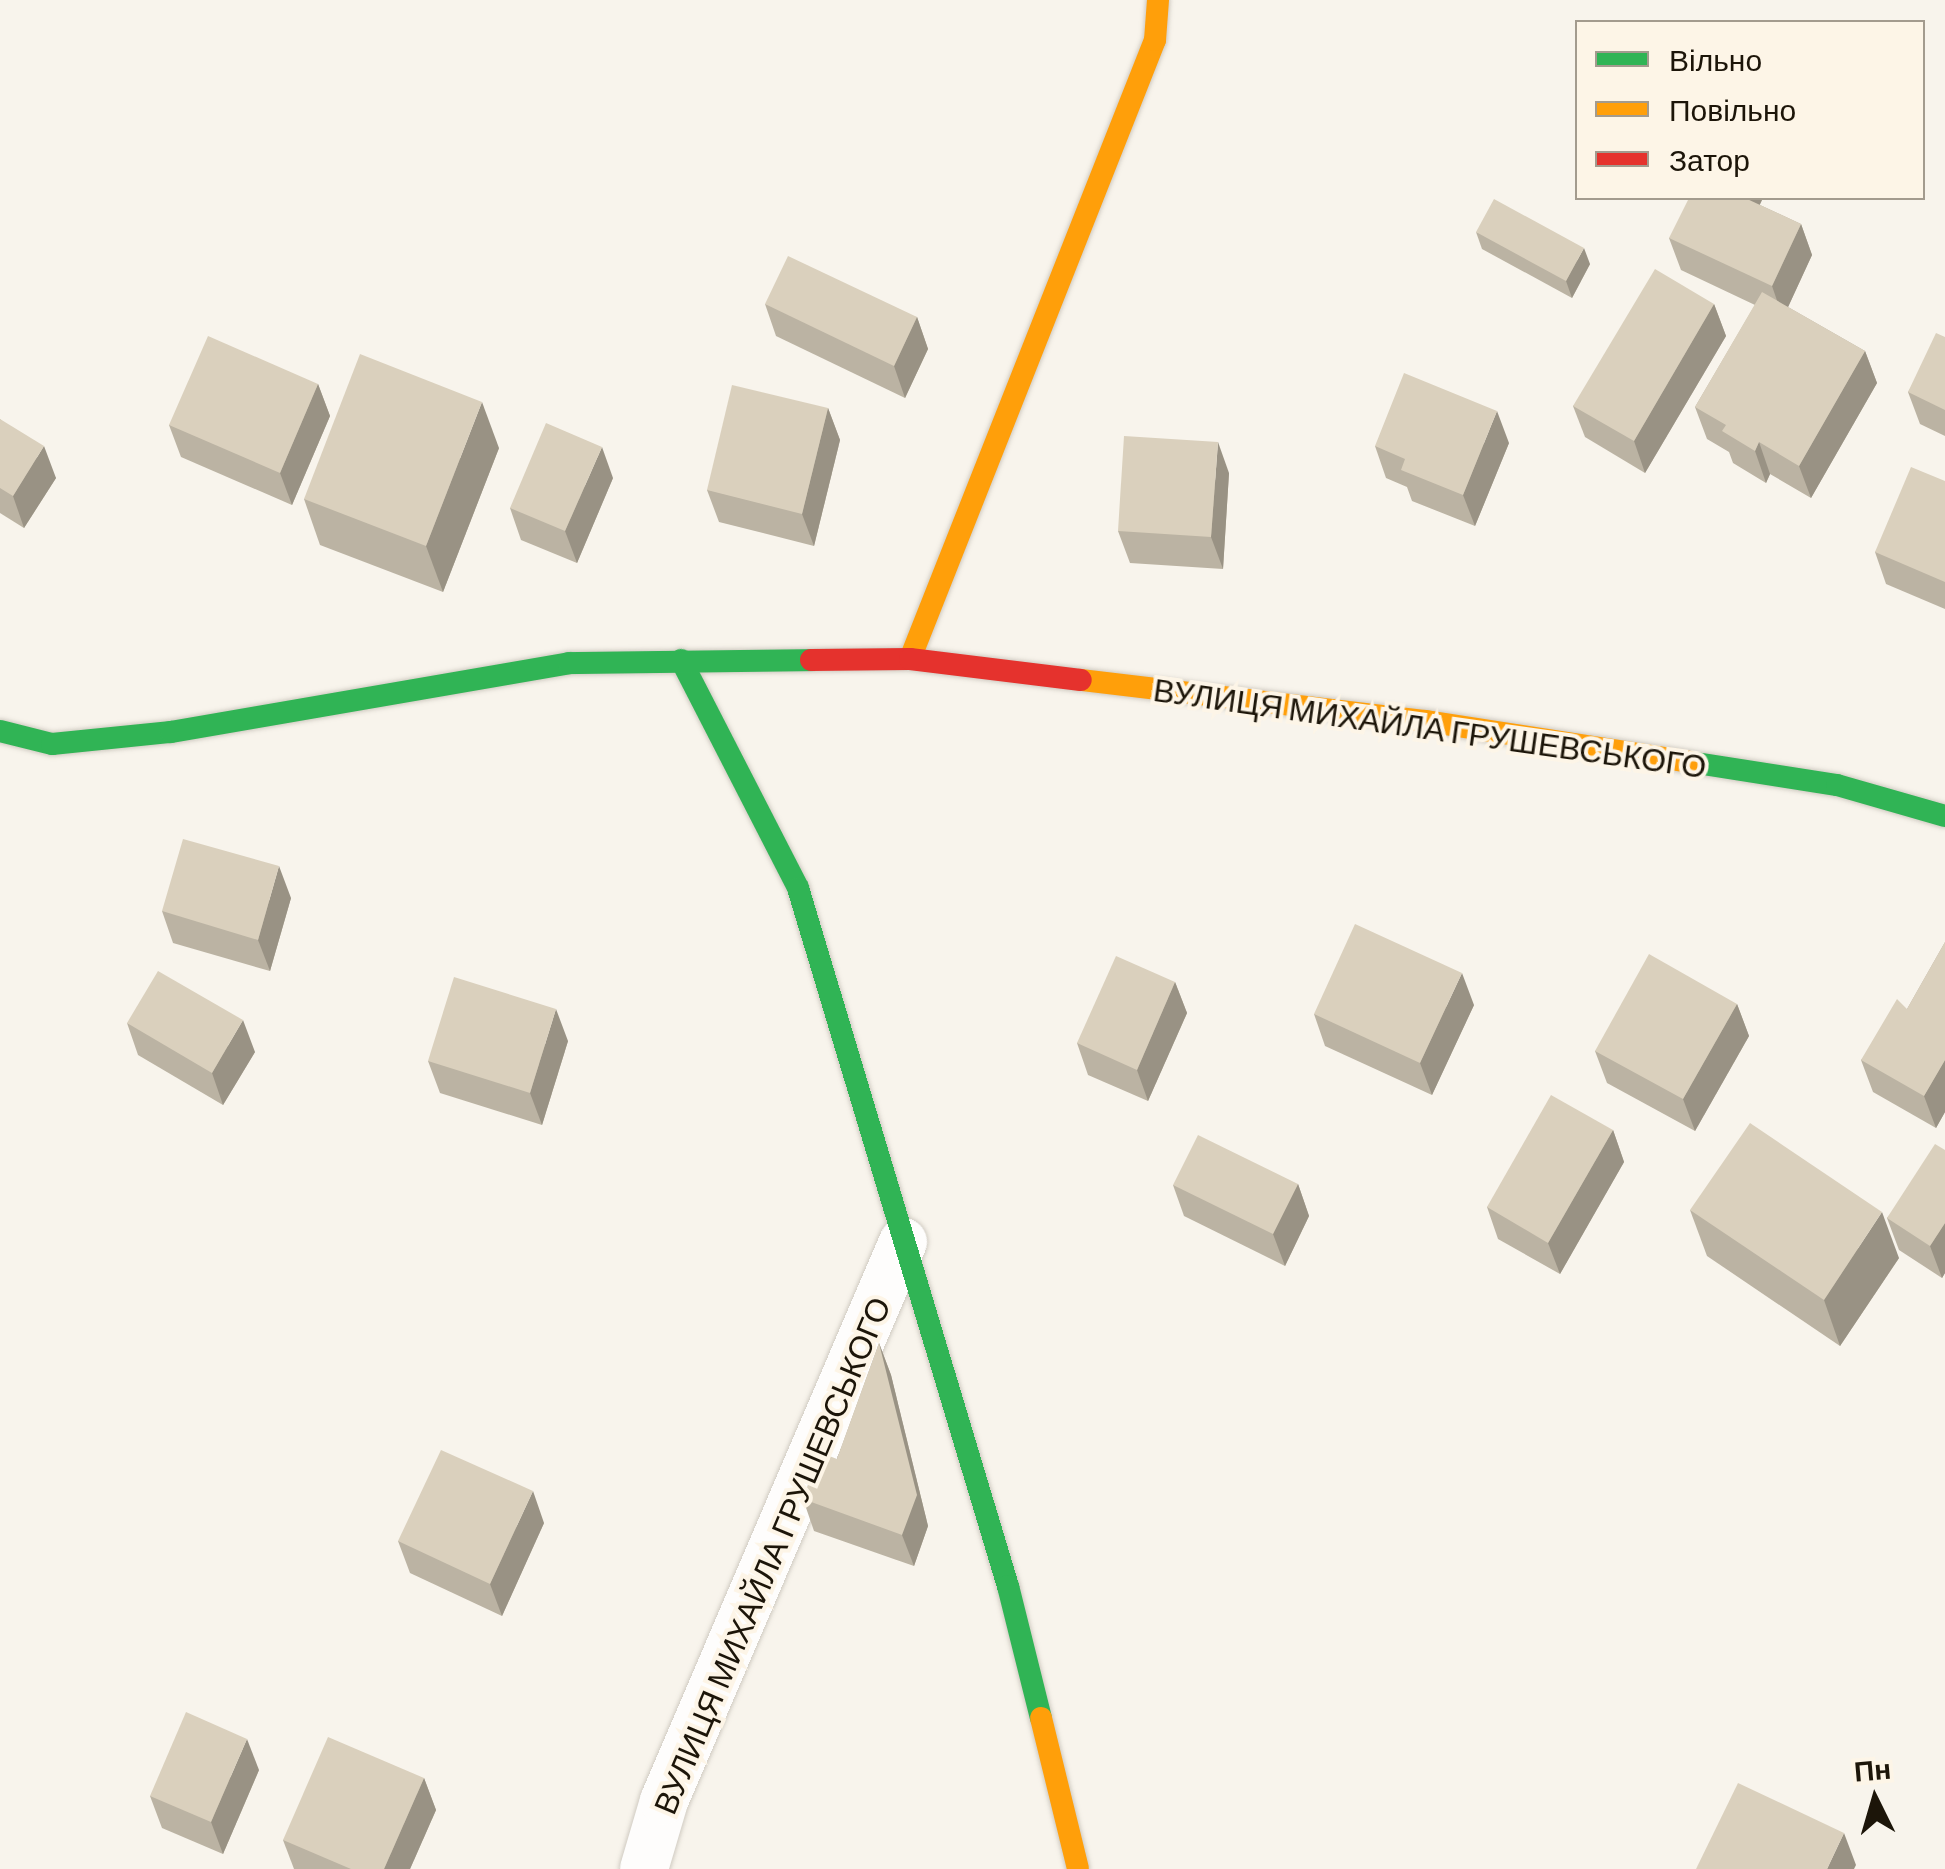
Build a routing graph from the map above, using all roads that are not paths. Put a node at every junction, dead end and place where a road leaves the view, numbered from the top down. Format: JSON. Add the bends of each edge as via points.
{"nodes":[{"id":1,"x":1158,"y":0,"type":"edge"},
{"id":2,"x":681,"y":660,"type":"junction"},
{"id":3,"x":910,"y":660,"type":"junction"},
{"id":4,"x":0,"y":731,"type":"edge"},
{"id":5,"x":1945,"y":816,"type":"edge"},
{"id":6,"x":903,"y":1242,"type":"junction"},
{"id":7,"x":644,"y":1869,"type":"edge"},
{"id":8,"x":1078,"y":1869,"type":"edge"}],
"edges":[{"from":1,"to":3,"type":"street","via":[[1154,40]]},
{"from":2,"to":3,"type":"street","name":"ВУЛИЦЯ МИХАЙЛА ГРУШЕВСЬКОГО"},
{"from":2,"to":4,"type":"street","name":"ВУЛИЦЯ МИХАЙЛА ГРУШЕВСЬКОГО","via":[[569,663],[171,732],[52,744]]},
{"from":2,"to":6,"type":"street","name":"ВУЛИЦЯ МИХАЙЛА ГРУШЕВСЬКОГО","via":[[798,888]]},
{"from":3,"to":5,"type":"street","name":"ВУЛИЦЯ МИХАЙЛА ГРУШЕВСЬКОГО","via":[[1426,721],[1837,785]]},
{"from":6,"to":7,"type":"street","name":"ВУЛИЦЯ МИХАЙЛА ГРУШЕВСЬКОГО","via":[[664,1801]]},
{"from":6,"to":8,"type":"street","name":"ВУЛИЦЯ МИХАЙЛА ГРУШЕВСЬКОГО","via":[[1008,1586]]}]}
